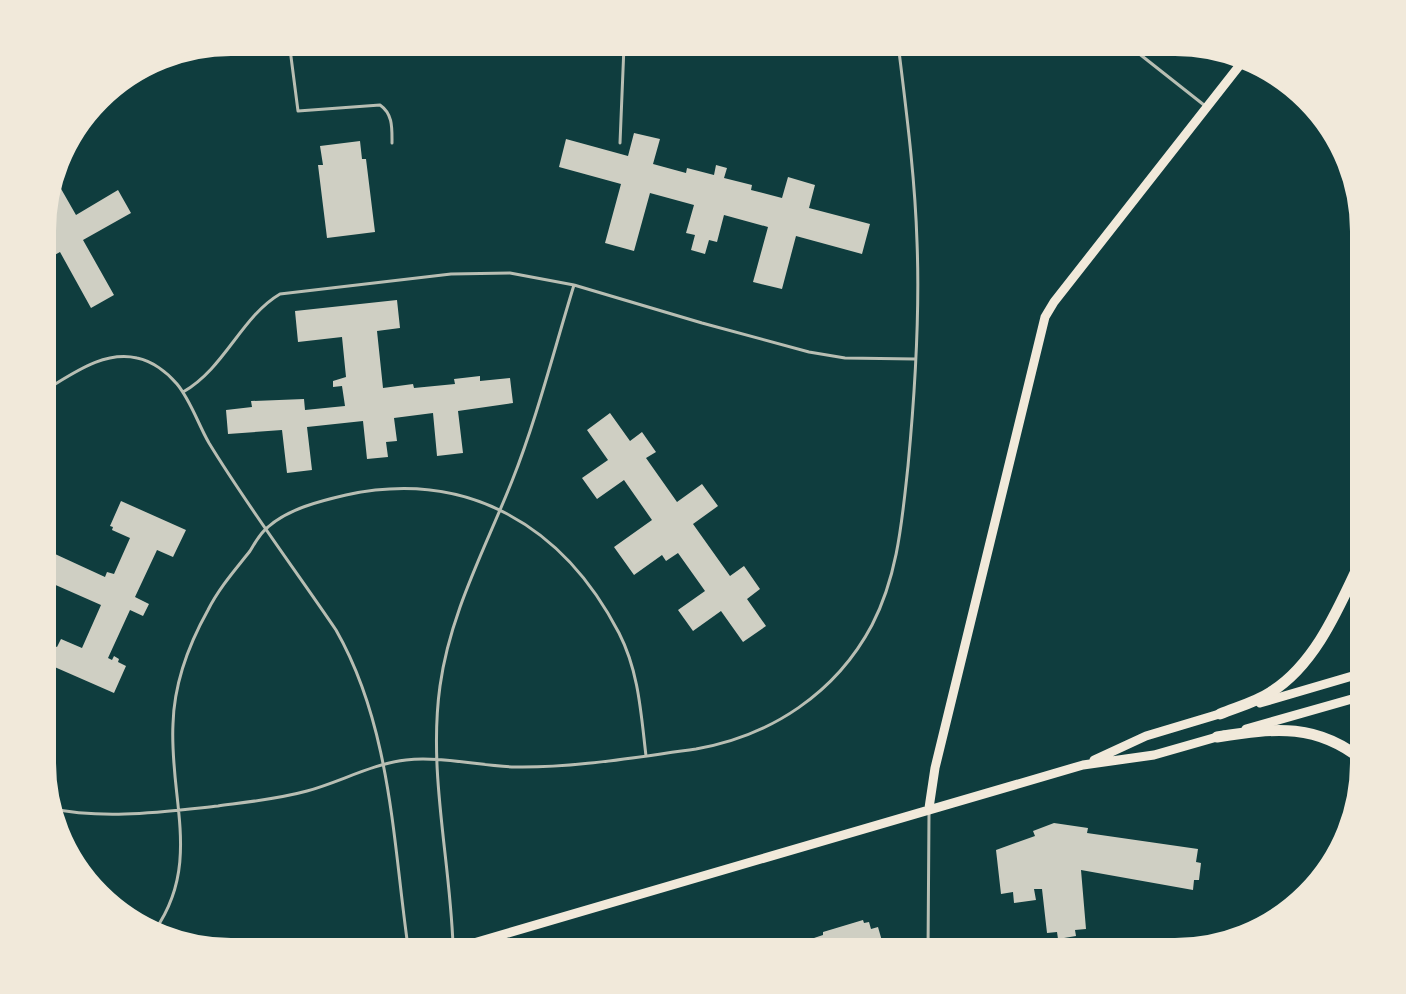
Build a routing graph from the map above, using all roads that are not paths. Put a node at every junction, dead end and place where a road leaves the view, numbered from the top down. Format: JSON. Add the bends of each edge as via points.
{"nodes":[{"id":1,"x":291,"y":54,"type":"edge"},
{"id":2,"x":624,"y":54,"type":"edge"},
{"id":3,"x":899,"y":54,"type":"edge"},
{"id":4,"x":1140,"y":54,"type":"edge"},
{"id":5,"x":1239,"y":66,"type":"edge"},
{"id":6,"x":1207,"y":107,"type":"junction"},
{"id":7,"x":392,"y":143,"type":"dead end"},
{"id":8,"x":620,"y":143,"type":"dead end"},
{"id":9,"x":574,"y":285,"type":"junction"},
{"id":10,"x":915,"y":359,"type":"junction"},
{"id":11,"x":54,"y":385,"type":"edge"},
{"id":12,"x":183,"y":392,"type":"junction"},
{"id":13,"x":500,"y":509,"type":"junction"},
{"id":14,"x":266,"y":528,"type":"junction"},
{"id":15,"x":1352,"y":578,"type":"edge"},
{"id":16,"x":1352,"y":676,"type":"edge"},
{"id":17,"x":1352,"y":699,"type":"edge"},
{"id":18,"x":1220,"y":714,"type":"junction"},
{"id":19,"x":1217,"y":737,"type":"junction"},
{"id":20,"x":1352,"y":753,"type":"edge"},
{"id":21,"x":646,"y":756,"type":"junction"},
{"id":22,"x":435,"y":761,"type":"junction"},
{"id":23,"x":384,"y":765,"type":"junction"},
{"id":24,"x":1083,"y":765,"type":"junction"},
{"id":25,"x":929,"y":808,"type":"junction"},
{"id":26,"x":60,"y":810,"type":"edge"},
{"id":27,"x":179,"y":810,"type":"junction"},
{"id":28,"x":158,"y":924,"type":"edge"},
{"id":29,"x":407,"y":940,"type":"edge"},
{"id":30,"x":452,"y":940,"type":"edge"},
{"id":31,"x":490,"y":940,"type":"edge"},
{"id":32,"x":928,"y":940,"type":"edge"}],
"edges":[{"from":1,"to":7,"type":"lane","via":[[298,111],[380,105],[391,122]]},
{"from":2,"to":8,"type":"lane"},
{"from":3,"to":10,"type":"lane","via":[[916,217]]},
{"from":4,"to":6,"type":"lane"},
{"from":5,"to":6,"type":"main road"},
{"from":6,"to":25,"type":"main road","via":[[1045,317]]},
{"from":9,"to":10,"type":"lane","via":[[799,350],[845,358]]},
{"from":9,"to":12,"type":"lane","via":[[481,272],[285,293],[263,307],[208,374]]},
{"from":9,"to":13,"type":"lane"},
{"from":10,"to":21,"type":"lane","via":[[897,555],[883,602],[853,656],[824,689],[763,729],[720,745]]},
{"from":11,"to":12,"type":"lane","via":[[93,363],[122,356],[158,367]]},
{"from":12,"to":14,"type":"lane","via":[[208,442]]},
{"from":13,"to":14,"type":"lane","via":[[460,494],[388,489],[327,499]]},
{"from":13,"to":21,"type":"lane","via":[[529,525],[558,551],[618,632],[635,675]]},
{"from":13,"to":22,"type":"lane","via":[[460,603],[446,656]]},
{"from":14,"to":23,"type":"lane","via":[[344,643]]},
{"from":14,"to":27,"type":"lane","via":[[208,609],[184,668],[172,728]]},
{"from":15,"to":18,"type":"highway","via":[[1295,671],[1271,692]]},
{"from":16,"to":18,"type":"main road"},
{"from":17,"to":19,"type":"main road"},
{"from":18,"to":24,"type":"main road","via":[[1146,736]]},
{"from":19,"to":20,"type":"highway","via":[[1300,730]]},
{"from":19,"to":24,"type":"main road","via":[[1154,755]]},
{"from":21,"to":22,"type":"lane","via":[[517,767]]},
{"from":22,"to":23,"type":"lane"},
{"from":22,"to":30,"type":"lane"},
{"from":23,"to":27,"type":"lane","via":[[283,797]]},
{"from":23,"to":29,"type":"lane"},
{"from":24,"to":25,"type":"main road"},
{"from":25,"to":31,"type":"main road"},
{"from":25,"to":32,"type":"lane"},
{"from":26,"to":27,"type":"lane","via":[[98,815]]},
{"from":27,"to":28,"type":"lane","via":[[180,873]]}]}
